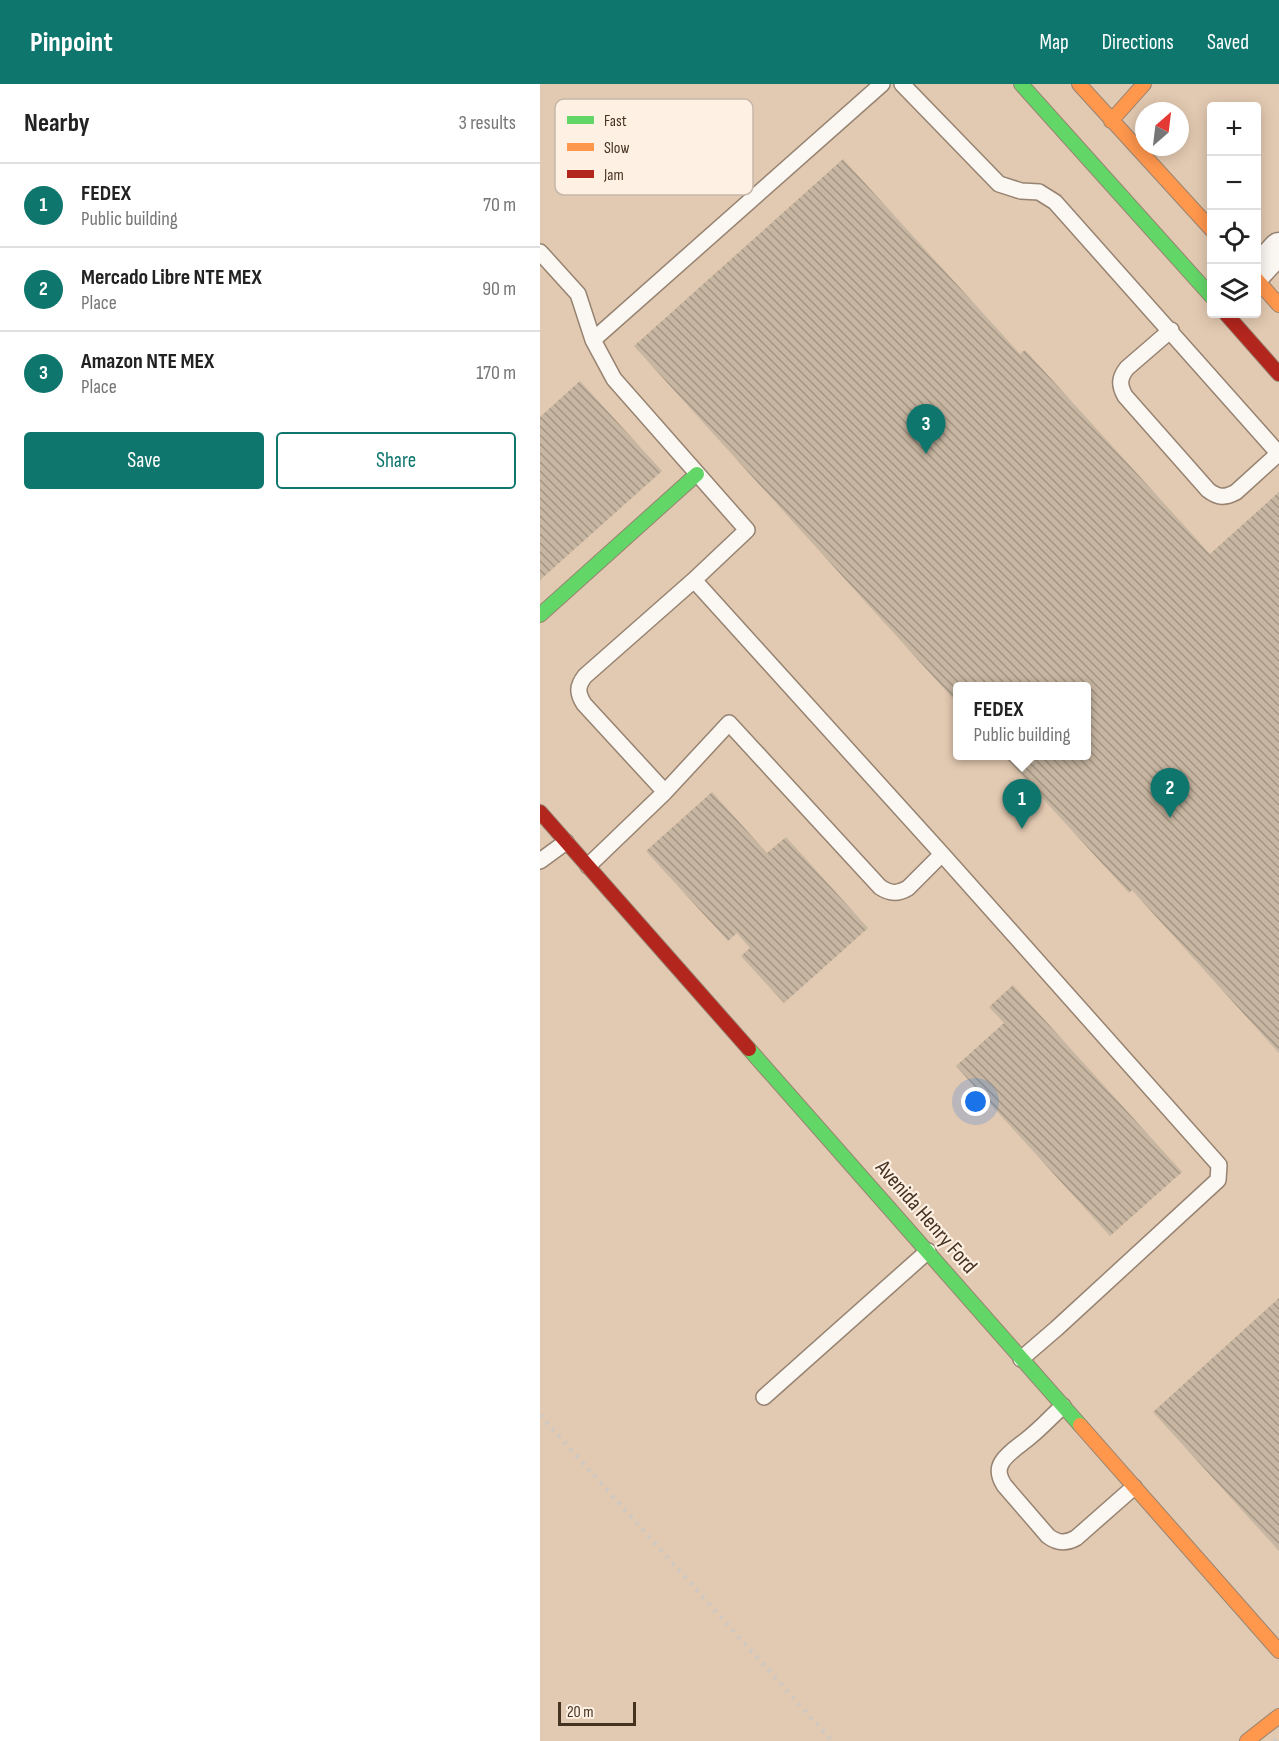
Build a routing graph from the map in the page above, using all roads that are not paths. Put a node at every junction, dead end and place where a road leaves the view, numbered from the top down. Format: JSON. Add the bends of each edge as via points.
{"nodes":[{"id":1,"x":882,"y":84,"type":"edge"},
{"id":2,"x":902,"y":84,"type":"edge"},
{"id":3,"x":1021,"y":84,"type":"edge"},
{"id":4,"x":1079,"y":84,"type":"edge"},
{"id":5,"x":1144,"y":84,"type":"edge"},
{"id":6,"x":1111,"y":121,"type":"junction"},
{"id":7,"x":1207,"y":225,"type":"edge"},
{"id":8,"x":1279,"y":248,"type":"edge"},
{"id":9,"x":540,"y":252,"type":"edge"},
{"id":10,"x":1261,"y":268,"type":"edge"},
{"id":11,"x":1261,"y":284,"type":"edge"},
{"id":12,"x":1207,"y":291,"type":"edge"},
{"id":13,"x":1279,"y":305,"type":"edge"},
{"id":14,"x":1230,"y":318,"type":"edge"},
{"id":15,"x":1171,"y":330,"type":"junction"},
{"id":16,"x":593,"y":340,"type":"junction"},
{"id":17,"x":1279,"y":374,"type":"edge"},
{"id":18,"x":1279,"y":453,"type":"edge"},
{"id":19,"x":697,"y":474,"type":"junction"},
{"id":20,"x":694,"y":580,"type":"junction"},
{"id":21,"x":540,"y":615,"type":"edge"},
{"id":22,"x":665,"y":792,"type":"junction"},
{"id":23,"x":540,"y":812,"type":"edge"},
{"id":24,"x":566,"y":842,"type":"junction"},
{"id":25,"x":942,"y":854,"type":"junction"},
{"id":26,"x":540,"y":861,"type":"edge"},
{"id":27,"x":588,"y":866,"type":"junction"},
{"id":28,"x":928,"y":1251,"type":"junction"},
{"id":29,"x":1021,"y":1359,"type":"junction"},
{"id":30,"x":764,"y":1398,"type":"dead end"},
{"id":31,"x":1063,"y":1406,"type":"junction"},
{"id":32,"x":1134,"y":1487,"type":"junction"},
{"id":33,"x":1279,"y":1651,"type":"edge"},
{"id":34,"x":1279,"y":1716,"type":"edge"},
{"id":35,"x":1247,"y":1741,"type":"edge"}],
"edges":[{"from":1,"to":16,"type":"lane"},
{"from":2,"to":15,"type":"lane","via":[[999,184],[1039,192],[1055,202]]},
{"from":3,"to":12,"type":"street"},
{"from":4,"to":6,"type":"street"},
{"from":5,"to":6,"type":"street"},
{"from":6,"to":7,"type":"street"},
{"from":8,"to":10,"type":"street"},
{"from":9,"to":16,"type":"lane","via":[[578,294]]},
{"from":11,"to":13,"type":"street"},
{"from":14,"to":17,"type":"street"},
{"from":15,"to":18,"type":"lane"},
{"from":15,"to":18,"type":"lane","via":[[1122,374],[1121,389],[1132,404],[1214,495],[1222,497],[1236,492]]},
{"from":16,"to":19,"type":"lane","via":[[614,379]]},
{"from":19,"to":20,"type":"lane","via":[[747,530]]},
{"from":19,"to":21,"type":"street"},
{"from":20,"to":22,"type":"lane","via":[[585,676],[578,690],[584,704]]},
{"from":20,"to":25,"type":"lane"},
{"from":22,"to":25,"type":"lane","via":[[729,723],[880,887],[902,892]]},
{"from":22,"to":27,"type":"lane"},
{"from":23,"to":24,"type":"street","name":"Avenida Henry Ford"},
{"from":24,"to":26,"type":"lane"},
{"from":24,"to":27,"type":"street","name":"Avenida Henry Ford"},
{"from":25,"to":29,"type":"lane","via":[[1219,1165],[1218,1180]]},
{"from":27,"to":28,"type":"street","name":"Avenida Henry Ford"},
{"from":28,"to":29,"type":"street","name":"Avenida Henry Ford"},
{"from":28,"to":30,"type":"lane"},
{"from":29,"to":31,"type":"street","name":"Avenida Henry Ford"},
{"from":31,"to":32,"type":"street","name":"Avenida Henry Ford"},
{"from":31,"to":32,"type":"lane","via":[[1005,1458],[999,1471],[1004,1485],[1048,1536],[1062,1542],[1076,1538]]},
{"from":32,"to":33,"type":"street","name":"Avenida Henry Ford"},
{"from":34,"to":35,"type":"street"}]}
